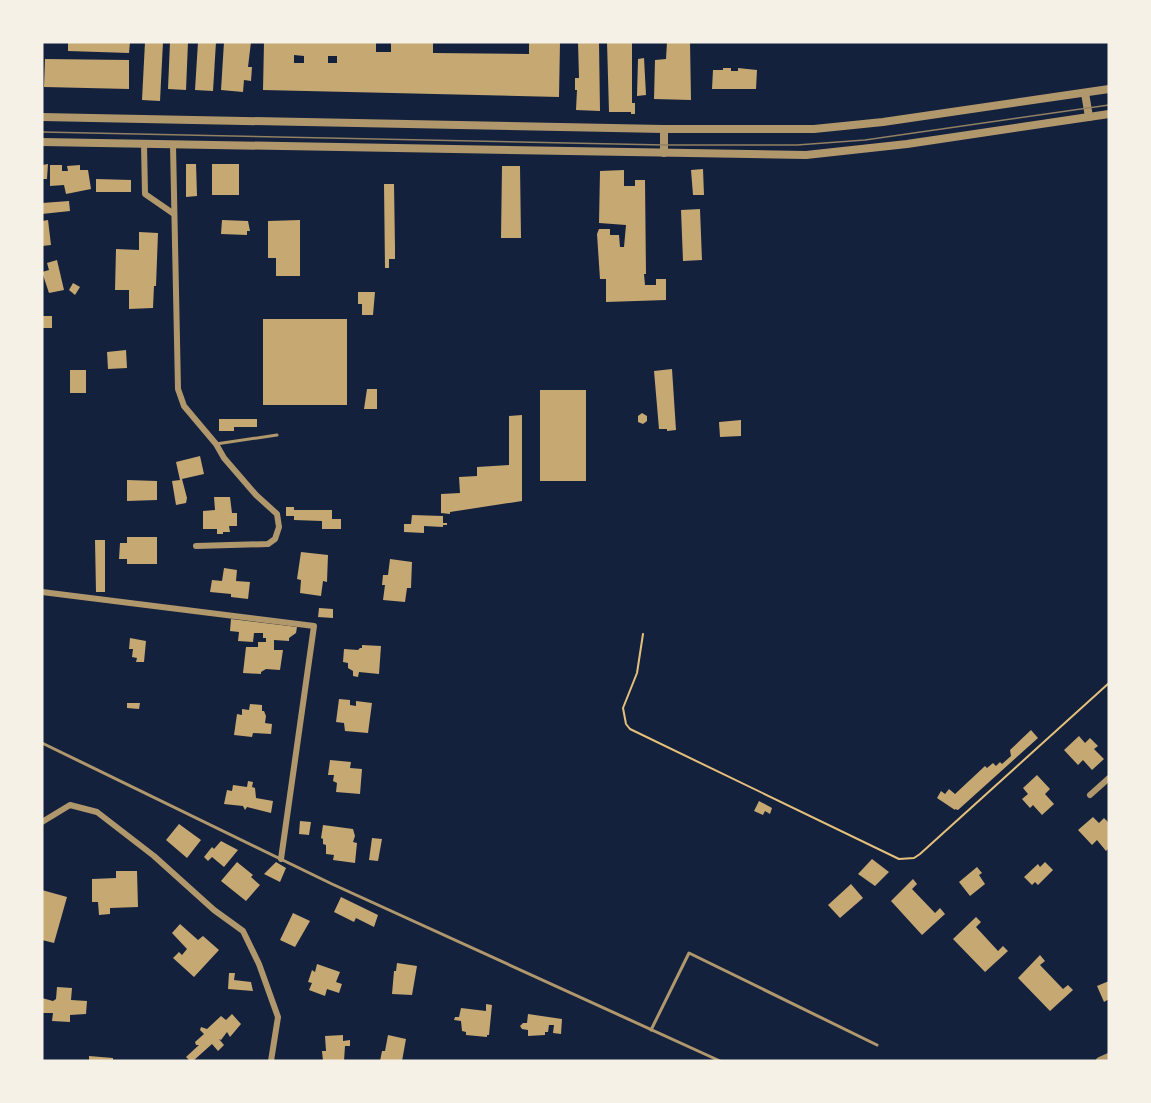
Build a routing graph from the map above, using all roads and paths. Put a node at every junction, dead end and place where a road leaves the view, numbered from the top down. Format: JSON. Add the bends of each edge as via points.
{"nodes":[{"id":1,"x":1109,"y":89,"type":"edge"},
{"id":2,"x":1085,"y":93,"type":"junction"},
{"id":3,"x":1109,"y":114,"type":"edge"},
{"id":4,"x":42,"y":117,"type":"edge"},
{"id":5,"x":1089,"y":117,"type":"junction"},
{"id":6,"x":664,"y":129,"type":"junction"},
{"id":7,"x":42,"y":142,"type":"edge"},
{"id":8,"x":144,"y":144,"type":"junction"},
{"id":9,"x":173,"y":145,"type":"junction"},
{"id":10,"x":664,"y":153,"type":"junction"},
{"id":11,"x":174,"y":214,"type":"junction"},
{"id":12,"x":277,"y":435,"type":"dead end"},
{"id":13,"x":216,"y":444,"type":"junction"},
{"id":14,"x":196,"y":546,"type":"dead end"},
{"id":15,"x":42,"y":592,"type":"edge"},
{"id":16,"x":643,"y":634,"type":"dead end"},
{"id":17,"x":1109,"y":683,"type":"edge"},
{"id":18,"x":42,"y":743,"type":"edge"},
{"id":19,"x":1109,"y":778,"type":"edge"},
{"id":20,"x":1090,"y":795,"type":"dead end"},
{"id":21,"x":42,"y":822,"type":"edge"},
{"id":22,"x":281,"y":859,"type":"junction"},
{"id":23,"x":651,"y":1030,"type":"junction"},
{"id":24,"x":877,"y":1045,"type":"dead end"},
{"id":25,"x":1109,"y":1056,"type":"edge"},
{"id":26,"x":271,"y":1061,"type":"edge"},
{"id":27,"x":720,"y":1061,"type":"edge"},
{"id":28,"x":1100,"y":1061,"type":"edge"}],
"edges":[{"from":1,"to":2,"type":"street"},
{"from":2,"to":5,"type":"street"},
{"from":2,"to":6,"type":"street","via":[[848,126],[790,130]]},
{"from":3,"to":5,"type":"street"},
{"from":4,"to":6,"type":"street"},
{"from":5,"to":10,"type":"street","via":[[836,153]]},
{"from":6,"to":10,"type":"street"},
{"from":7,"to":8,"type":"street"},
{"from":8,"to":9,"type":"street"},
{"from":8,"to":11,"type":"street","via":[[145,194]]},
{"from":9,"to":10,"type":"street"},
{"from":9,"to":11,"type":"street"},
{"from":11,"to":13,"type":"street","via":[[178,389],[184,406]]},
{"from":12,"to":13,"type":"lane"},
{"from":13,"to":14,"type":"street","via":[[256,495],[277,514],[279,527],[275,539],[268,544]]},
{"from":15,"to":22,"type":"street","via":[[314,626]]},
{"from":16,"to":17,"type":"path","via":[[635,679],[623,708],[630,729],[899,859],[920,854]]},
{"from":18,"to":22,"type":"lane"},
{"from":19,"to":20,"type":"street"},
{"from":21,"to":26,"type":"street","via":[[70,804],[97,812],[243,931],[278,1017]]},
{"from":22,"to":23,"type":"lane"},
{"from":23,"to":24,"type":"lane","via":[[688,953]]},
{"from":23,"to":27,"type":"lane"},
{"from":25,"to":28,"type":"street"}]}
